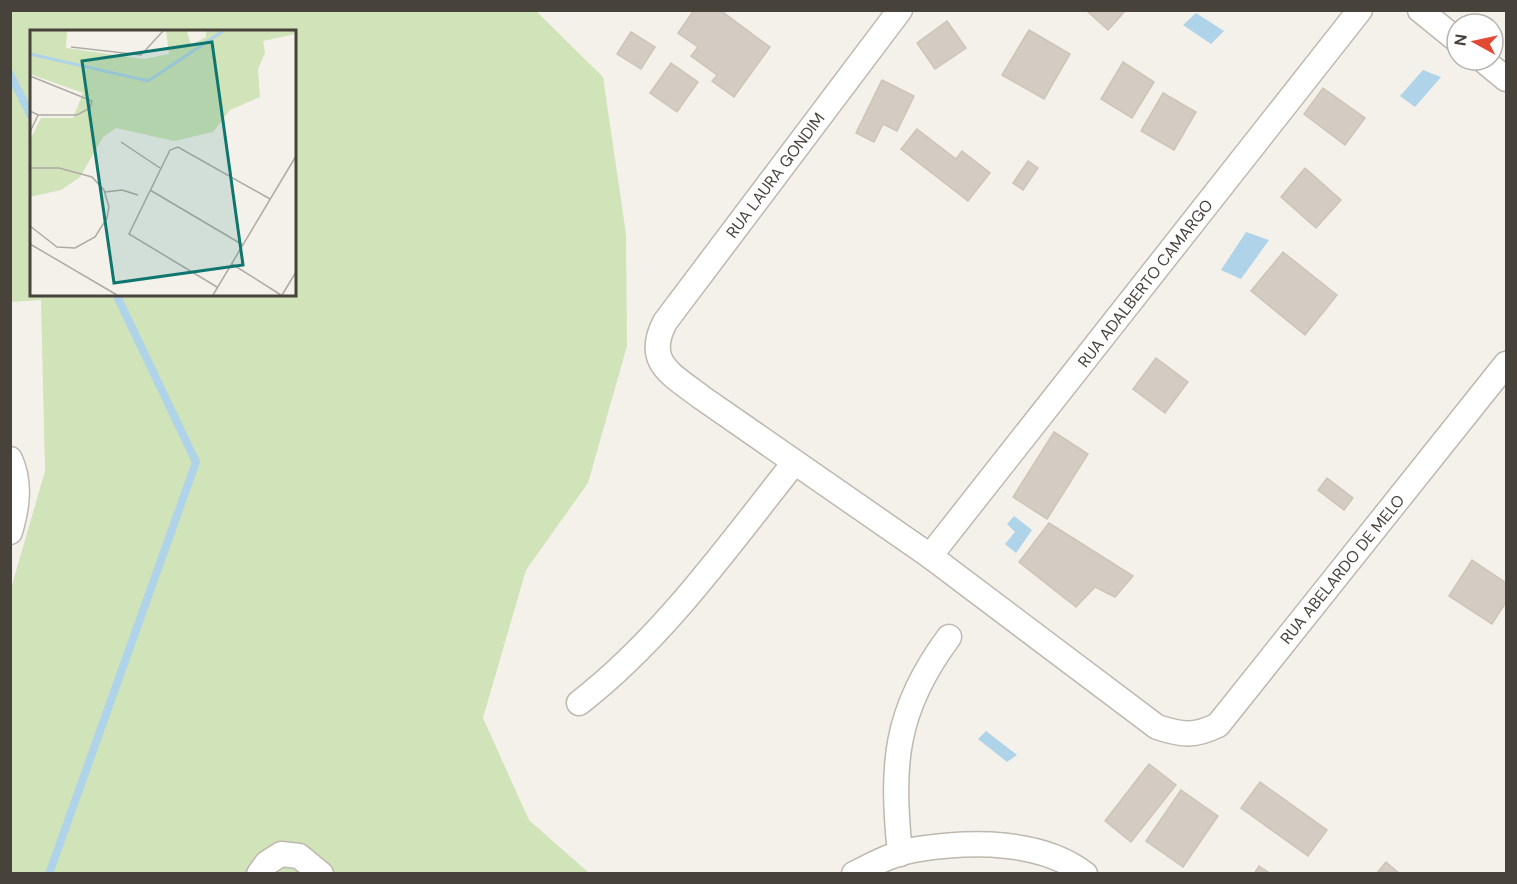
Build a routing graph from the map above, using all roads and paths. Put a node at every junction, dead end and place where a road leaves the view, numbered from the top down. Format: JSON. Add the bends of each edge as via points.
{"nodes":[{"id":1,"x":900,"y":10,"type":"edge"},
{"id":2,"x":1360,"y":10,"type":"edge"},
{"id":3,"x":1420,"y":10,"type":"edge"},
{"id":4,"x":1445,"y":30,"type":"edge"},
{"id":5,"x":1506,"y":364,"type":"edge"},
{"id":6,"x":10,"y":459,"type":"edge"},
{"id":7,"x":794,"y":463,"type":"junction"},
{"id":8,"x":10,"y":532,"type":"edge"},
{"id":9,"x":930,"y":556,"type":"junction"},
{"id":10,"x":949,"y":637,"type":"dead end"},
{"id":11,"x":579,"y":703,"type":"dead end"},
{"id":12,"x":900,"y":854,"type":"junction"},
{"id":13,"x":1079,"y":869,"type":"edge"},
{"id":14,"x":260,"y":873,"type":"edge"},
{"id":15,"x":321,"y":873,"type":"edge"},
{"id":16,"x":854,"y":873,"type":"edge"}],
"edges":[{"from":1,"to":7,"type":"street","name":"RUA LAURA GONDIM","via":[[665,322],[656,343],[657,354],[678,378]]},
{"from":2,"to":9,"type":"street","name":"RUA ADALBERTO CAMARGO"},
{"from":3,"to":4,"type":"street"},
{"from":5,"to":9,"type":"street","name":"RUA ABELARDO DE MELO","via":[[1218,725],[1200,734],[1178,734],[1157,728]]},
{"from":6,"to":8,"type":"street","via":[[17,506]]},
{"from":7,"to":9,"type":"street"},
{"from":7,"to":11,"type":"street","via":[[653,634],[614,676]]},
{"from":10,"to":12,"type":"street","via":[[928,665],[912,699],[900,743],[895,796]]},
{"from":12,"to":13,"type":"street","via":[[918,849],[1001,845],[1030,850]]},
{"from":12,"to":16,"type":"street"},
{"from":14,"to":15,"type":"street","via":[[281,854],[299,856]]}]}
